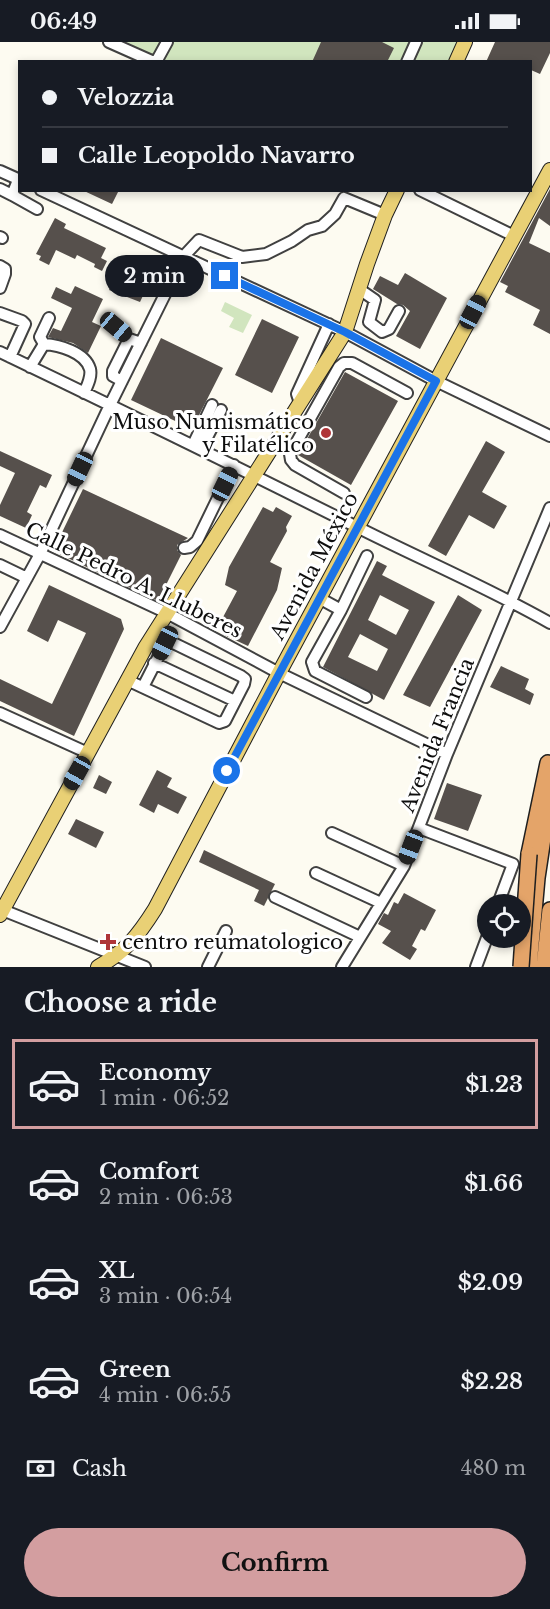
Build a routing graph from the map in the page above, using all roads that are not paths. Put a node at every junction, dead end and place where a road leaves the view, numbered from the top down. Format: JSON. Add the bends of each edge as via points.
{"nodes":[{"id":1,"x":108,"y":42,"type":"edge"},
{"id":2,"x":167,"y":42,"type":"edge"},
{"id":3,"x":416,"y":42,"type":"edge"},
{"id":4,"x":465,"y":42,"type":"edge"},
{"id":5,"x":131,"y":47,"type":"edge"},
{"id":6,"x":152,"y":60,"type":"edge"},
{"id":7,"x":156,"y":60,"type":"edge"},
{"id":8,"x":408,"y":60,"type":"edge"},
{"id":9,"x":457,"y":60,"type":"edge"},
{"id":10,"x":550,"y":170,"type":"edge"},
{"id":11,"x":0,"y":171,"type":"edge"},
{"id":12,"x":18,"y":180,"type":"edge"},
{"id":13,"x":18,"y":182,"type":"edge"},
{"id":14,"x":0,"y":189,"type":"edge"},
{"id":15,"x":45,"y":192,"type":"edge"},
{"id":16,"x":396,"y":192,"type":"edge"},
{"id":17,"x":424,"y":192,"type":"edge"},
{"id":18,"x":12,"y":195,"type":"junction"},
{"id":19,"x":37,"y":209,"type":"dead end"},
{"id":20,"x":385,"y":215,"type":"junction"},
{"id":21,"x":514,"y":236,"type":"junction"},
{"id":22,"x":184,"y":256,"type":"junction"},
{"id":23,"x":0,"y":266,"type":"edge"},
{"id":24,"x":0,"y":288,"type":"edge"},
{"id":25,"x":359,"y":289,"type":"junction"},
{"id":26,"x":399,"y":311,"type":"dead end"},
{"id":27,"x":0,"y":313,"type":"edge"},
{"id":28,"x":49,"y":318,"type":"dead end"},
{"id":29,"x":329,"y":324,"type":"junction"},
{"id":30,"x":116,"y":327,"type":"dead end"},
{"id":31,"x":345,"y":332,"type":"junction"},
{"id":32,"x":129,"y":339,"type":"junction"},
{"id":33,"x":141,"y":343,"type":"junction"},
{"id":34,"x":44,"y":344,"type":"junction"},
{"id":35,"x":320,"y":345,"type":"junction"},
{"id":36,"x":333,"y":351,"type":"junction"},
{"id":37,"x":5,"y":355,"type":"edge"},
{"id":38,"x":344,"y":363,"type":"junction"},
{"id":39,"x":30,"y":367,"type":"junction"},
{"id":40,"x":122,"y":381,"type":"junction"},
{"id":41,"x":436,"y":381,"type":"junction"},
{"id":42,"x":84,"y":393,"type":"junction"},
{"id":43,"x":407,"y":393,"type":"dead end"},
{"id":44,"x":300,"y":403,"type":"junction"},
{"id":45,"x":110,"y":405,"type":"junction"},
{"id":46,"x":217,"y":407,"type":"dead end"},
{"id":47,"x":550,"y":436,"type":"edge"},
{"id":48,"x":272,"y":446,"type":"junction"},
{"id":49,"x":197,"y":447,"type":"junction"},
{"id":50,"x":290,"y":454,"type":"junction"},
{"id":51,"x":234,"y":465,"type":"junction"},
{"id":52,"x":254,"y":474,"type":"junction"},
{"id":53,"x":344,"y":492,"type":"dead end"},
{"id":54,"x":550,"y":508,"type":"edge"},
{"id":55,"x":357,"y":527,"type":"junction"},
{"id":56,"x":0,"y":535,"type":"edge"},
{"id":57,"x":212,"y":541,"type":"junction"},
{"id":58,"x":192,"y":544,"type":"junction"},
{"id":59,"x":40,"y":554,"type":"junction"},
{"id":60,"x":203,"y":555,"type":"junction"},
{"id":61,"x":367,"y":556,"type":"dead end"},
{"id":62,"x":0,"y":565,"type":"edge"},
{"id":63,"x":27,"y":578,"type":"junction"},
{"id":64,"x":319,"y":597,"type":"junction"},
{"id":65,"x":512,"y":601,"type":"junction"},
{"id":66,"x":341,"y":610,"type":"junction"},
{"id":67,"x":167,"y":613,"type":"junction"},
{"id":68,"x":550,"y":623,"type":"edge"},
{"id":69,"x":0,"y":627,"type":"edge"},
{"id":70,"x":154,"y":663,"type":"junction"},
{"id":71,"x":279,"y":673,"type":"junction"},
{"id":72,"x":127,"y":680,"type":"junction"},
{"id":73,"x":143,"y":687,"type":"junction"},
{"id":74,"x":366,"y":697,"type":"dead end"},
{"id":75,"x":235,"y":701,"type":"junction"},
{"id":76,"x":0,"y":713,"type":"edge"},
{"id":77,"x":88,"y":753,"type":"junction"},
{"id":78,"x":447,"y":754,"type":"junction"},
{"id":79,"x":549,"y":760,"type":"edge"},
{"id":80,"x":550,"y":791,"type":"edge"},
{"id":81,"x":419,"y":828,"type":"junction"},
{"id":82,"x":332,"y":833,"type":"dead end"},
{"id":83,"x":404,"y":866,"type":"junction"},
{"id":84,"x":316,"y":873,"type":"dead end"},
{"id":85,"x":502,"y":894,"type":"edge"},
{"id":86,"x":530,"y":894,"type":"edge"},
{"id":87,"x":275,"y":897,"type":"dead end"},
{"id":88,"x":381,"y":903,"type":"junction"},
{"id":89,"x":550,"y":910,"type":"edge"},
{"id":90,"x":1,"y":911,"type":"edge"},
{"id":91,"x":226,"y":931,"type":"dead end"},
{"id":92,"x":360,"y":937,"type":"junction"},
{"id":93,"x":483,"y":948,"type":"edge"},
{"id":94,"x":527,"y":948,"type":"edge"},
{"id":95,"x":118,"y":956,"type":"junction"},
{"id":96,"x":98,"y":967,"type":"edge"},
{"id":97,"x":145,"y":967,"type":"edge"},
{"id":98,"x":208,"y":967,"type":"edge"},
{"id":99,"x":342,"y":967,"type":"edge"},
{"id":100,"x":476,"y":967,"type":"edge"},
{"id":101,"x":521,"y":967,"type":"edge"},
{"id":102,"x":528,"y":967,"type":"edge"},
{"id":103,"x":544,"y":967,"type":"edge"}],
"edges":[{"from":1,"to":5,"type":"street"},
{"from":2,"to":7,"type":"street"},
{"from":3,"to":8,"type":"street"},
{"from":4,"to":9,"type":"main road"},
{"from":5,"to":6,"type":"street"},
{"from":10,"to":21,"type":"main road","name":"Avenida México"},
{"from":11,"to":12,"type":"street"},
{"from":13,"to":18,"type":"street"},
{"from":14,"to":18,"type":"street"},
{"from":15,"to":22,"type":"street"},
{"from":16,"to":20,"type":"main road"},
{"from":17,"to":21,"type":"street"},
{"from":18,"to":19,"type":"street"},
{"from":20,"to":22,"type":"street","via":[[344,198],[322,226],[266,254],[242,257],[198,240]]},
{"from":20,"to":25,"type":"main road"},
{"from":21,"to":41,"type":"main road","name":"Avenida México"},
{"from":22,"to":29,"type":"street"},
{"from":22,"to":33,"type":"street"},
{"from":23,"to":24,"type":"street","via":[[5,269]]},
{"from":25,"to":26,"type":"street","via":[[375,300],[369,322],[382,332]]},
{"from":25,"to":31,"type":"main road"},
{"from":27,"to":37,"type":"street","via":[[25,324]]},
{"from":28,"to":34,"type":"street","via":[[40,337]]},
{"from":29,"to":31,"type":"street"},
{"from":29,"to":35,"type":"street"},
{"from":30,"to":32,"type":"street"},
{"from":31,"to":36,"type":"main road"},
{"from":31,"to":41,"type":"street"},
{"from":32,"to":33,"type":"street"},
{"from":32,"to":40,"type":"street","via":[[113,371],[113,376]]},
{"from":33,"to":40,"type":"street"},
{"from":34,"to":39,"type":"street"},
{"from":34,"to":42,"type":"street","via":[[57,344],[85,361],[90,370]]},
{"from":35,"to":36,"type":"street"},
{"from":35,"to":44,"type":"street","via":[[297,394]]},
{"from":36,"to":38,"type":"street"},
{"from":36,"to":44,"type":"main road"},
{"from":37,"to":39,"type":"street"},
{"from":38,"to":43,"type":"street","via":[[352,363]]},
{"from":38,"to":50,"type":"street"},
{"from":39,"to":42,"type":"street"},
{"from":40,"to":45,"type":"street"},
{"from":41,"to":47,"type":"street"},
{"from":41,"to":55,"type":"main road","name":"Avenida México"},
{"from":42,"to":45,"type":"street"},
{"from":44,"to":48,"type":"main road"},
{"from":45,"to":49,"type":"street"},
{"from":45,"to":59,"type":"street"},
{"from":46,"to":49,"type":"street"},
{"from":48,"to":50,"type":"street"},
{"from":48,"to":52,"type":"main road"},
{"from":49,"to":51,"type":"street"},
{"from":50,"to":53,"type":"street","via":[[295,465]]},
{"from":51,"to":52,"type":"street"},
{"from":51,"to":58,"type":"street"},
{"from":52,"to":55,"type":"street"},
{"from":52,"to":57,"type":"main road"},
{"from":54,"to":65,"type":"street","name":"Avenida Francia"},
{"from":55,"to":64,"type":"main road","name":"Avenida México"},
{"from":55,"to":65,"type":"street"},
{"from":56,"to":59,"type":"street","name":"Calle Pedro A. Lluberes"},
{"from":57,"to":58,"type":"street"},
{"from":57,"to":60,"type":"main road"},
{"from":58,"to":60,"type":"street"},
{"from":59,"to":63,"type":"street"},
{"from":59,"to":67,"type":"street","name":"Calle Pedro A. Lluberes"},
{"from":60,"to":67,"type":"main road"},
{"from":61,"to":66,"type":"street"},
{"from":62,"to":63,"type":"street"},
{"from":63,"to":69,"type":"street"},
{"from":64,"to":66,"type":"street"},
{"from":64,"to":71,"type":"main road","name":"Avenida México"},
{"from":65,"to":68,"type":"street"},
{"from":65,"to":78,"type":"street","name":"Avenida Francia"},
{"from":66,"to":74,"type":"street","via":[[312,662],[315,671]]},
{"from":67,"to":71,"type":"street","name":"Calle Pedro A. Lluberes"},
{"from":67,"to":72,"type":"main road"},
{"from":70,"to":73,"type":"street"},
{"from":70,"to":75,"type":"street"},
{"from":70,"to":75,"type":"street","via":[[165,643],[171,640],[241,675],[244,684]]},
{"from":71,"to":78,"type":"street","name":"Calle Pedro A. Lluberes"},
{"from":71,"to":95,"type":"main road","name":"Avenida México","via":[[155,909]]},
{"from":72,"to":73,"type":"street"},
{"from":72,"to":77,"type":"main road"},
{"from":73,"to":75,"type":"street","via":[[219,723],[225,721]]},
{"from":76,"to":77,"type":"street"},
{"from":77,"to":90,"type":"main road"},
{"from":78,"to":81,"type":"street","name":"Avenida Francia"},
{"from":79,"to":86,"type":"main road"},
{"from":79,"to":101,"type":"highway","bridge":true,"via":[[529,854]]},
{"from":80,"to":102,"type":"highway"},
{"from":81,"to":83,"type":"street","name":"Avenida Francia"},
{"from":81,"to":85,"type":"street","via":[[513,864]]},
{"from":82,"to":83,"type":"street"},
{"from":83,"to":88,"type":"street","name":"Avenida Francia"},
{"from":84,"to":88,"type":"street"},
{"from":87,"to":92,"type":"street"},
{"from":88,"to":92,"type":"street","name":"Avenida Francia"},
{"from":89,"to":103,"type":"highway"},
{"from":90,"to":95,"type":"street"},
{"from":91,"to":98,"type":"street"},
{"from":92,"to":99,"type":"street","name":"Avenida Francia"},
{"from":93,"to":100,"type":"street"},
{"from":94,"to":102,"type":"main road"},
{"from":95,"to":96,"type":"main road","name":"Avenida México"},
{"from":95,"to":97,"type":"street"}]}
